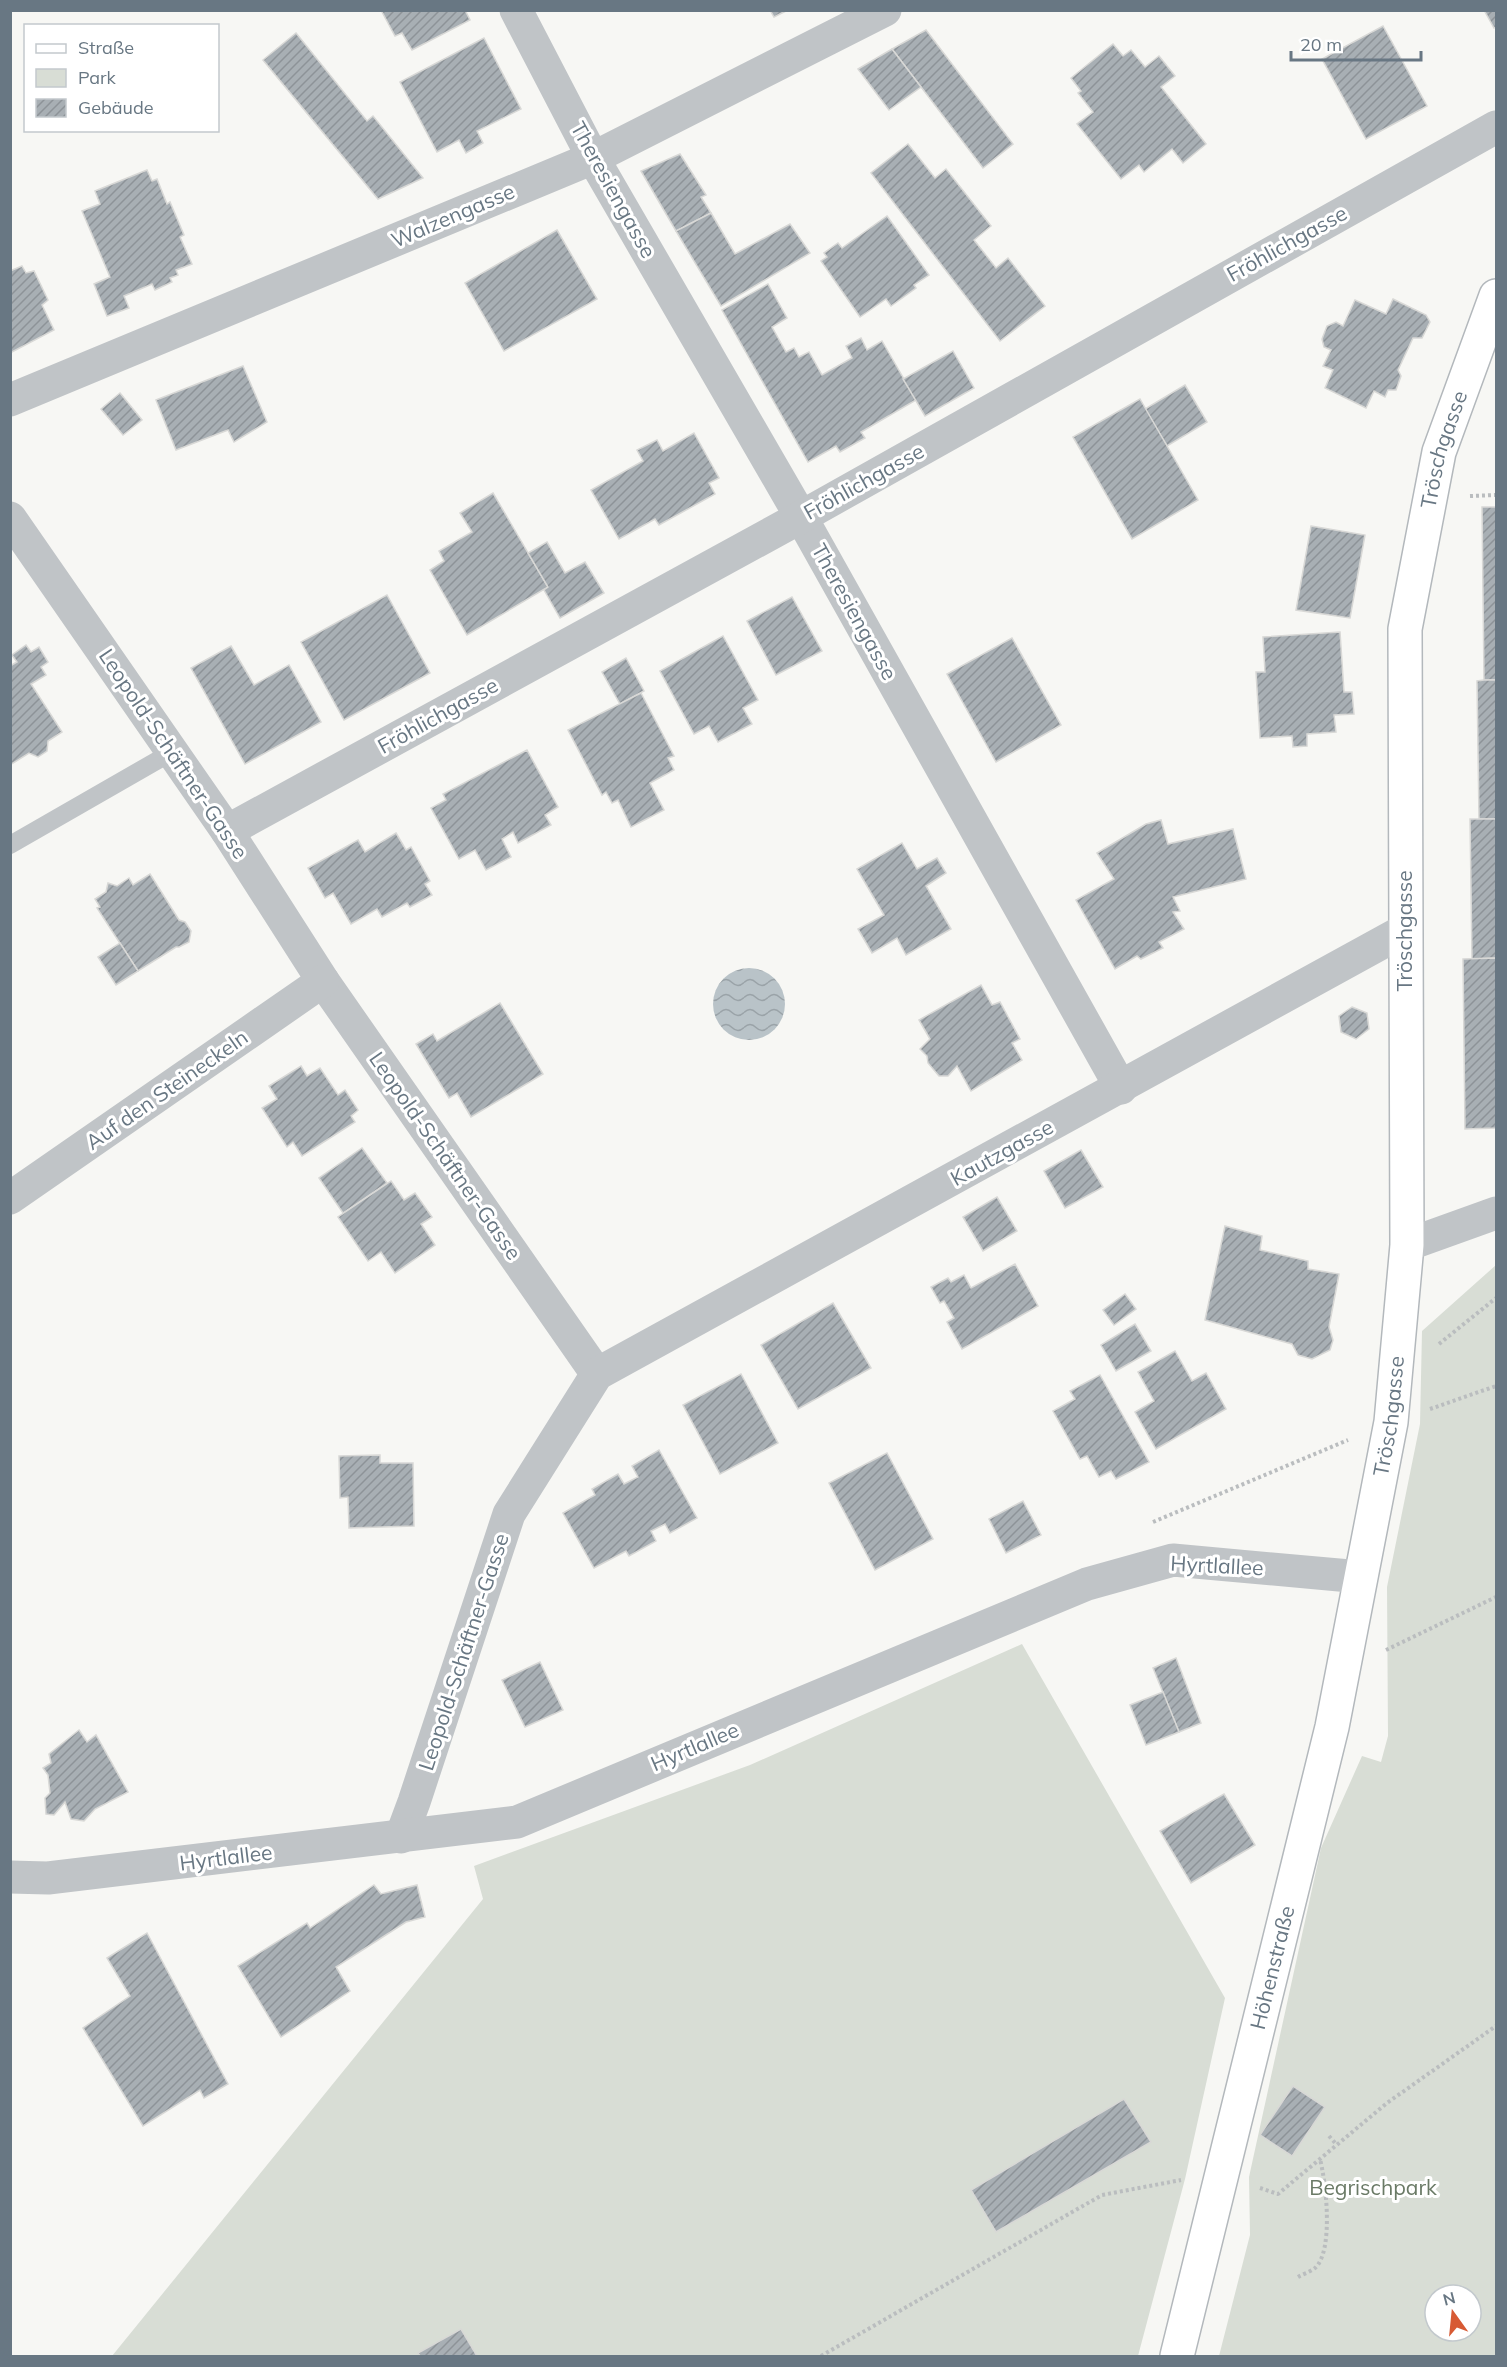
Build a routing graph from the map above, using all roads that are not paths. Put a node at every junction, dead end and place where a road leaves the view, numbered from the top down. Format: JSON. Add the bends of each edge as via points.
{"nodes":[{"id":1,"x":516,"y":10,"type":"edge"},
{"id":2,"x":885,"y":10,"type":"edge"},
{"id":3,"x":1497,"y":127,"type":"edge"},
{"id":4,"x":593,"y":158,"type":"junction"},
{"id":5,"x":1497,"y":296,"type":"edge"},
{"id":6,"x":10,"y":400,"type":"edge"},
{"id":7,"x":801,"y":517,"type":"junction"},
{"id":8,"x":10,"y":518,"type":"edge"},
{"id":9,"x":172,"y":752,"type":"junction"},
{"id":10,"x":227,"y":831,"type":"junction"},
{"id":11,"x":10,"y":845,"type":"edge"},
{"id":12,"x":1405,"y":930,"type":"junction"},
{"id":13,"x":323,"y":981,"type":"junction"},
{"id":14,"x":1121,"y":1088,"type":"junction"},
{"id":15,"x":10,"y":1198,"type":"edge"},
{"id":16,"x":1497,"y":1213,"type":"edge"},
{"id":17,"x":1407,"y":1245,"type":"junction"},
{"id":18,"x":597,"y":1374,"type":"junction"},
{"id":19,"x":1361,"y":1577,"type":"junction"},
{"id":20,"x":401,"y":1837,"type":"junction"},
{"id":21,"x":10,"y":1877,"type":"edge"},
{"id":22,"x":1177,"y":2356,"type":"edge"}],
"edges":[{"from":1,"to":4,"type":"street","name":"Theresiengasse"},
{"from":2,"to":4,"type":"street","name":"Walzengasse"},
{"from":3,"to":7,"type":"street","name":"Fröhlichgasse"},
{"from":4,"to":6,"type":"street","name":"Walzengasse"},
{"from":4,"to":7,"type":"street","name":"Theresiengasse"},
{"from":5,"to":12,"type":"street","name":"Tröschgasse","via":[[1439,453],[1405,629]]},
{"from":7,"to":10,"type":"street","name":"Fröhlichgasse"},
{"from":7,"to":14,"type":"street","name":"Theresiengasse"},
{"from":8,"to":9,"type":"street","name":"Leopold-Schäftner-Gasse"},
{"from":9,"to":10,"type":"street","name":"Leopold-Schäftner-Gasse"},
{"from":9,"to":11,"type":"lane"},
{"from":10,"to":13,"type":"street","name":"Leopold-Schäftner-Gasse"},
{"from":12,"to":14,"type":"street","name":"Kautzgasse"},
{"from":12,"to":17,"type":"street","name":"Tröschgasse"},
{"from":13,"to":15,"type":"street","name":"Auf den Steineckeln"},
{"from":13,"to":18,"type":"street","name":"Leopold-Schäftner-Gasse"},
{"from":14,"to":18,"type":"street","name":"Kautzgasse"},
{"from":16,"to":17,"type":"street"},
{"from":17,"to":19,"type":"street","name":"Tröschgasse","via":[[1391,1422]]},
{"from":18,"to":20,"type":"street","name":"Leopold-Schäftner-Gasse","via":[[509,1514]]},
{"from":19,"to":20,"type":"street","name":"Hyrtlallee","via":[[1173,1560],[1087,1584],[517,1822]]},
{"from":19,"to":22,"type":"street","name":"Höhenstraße","via":[[1332,1727]]},
{"from":20,"to":21,"type":"street","name":"Hyrtlallee","via":[[48,1878]]}]}
